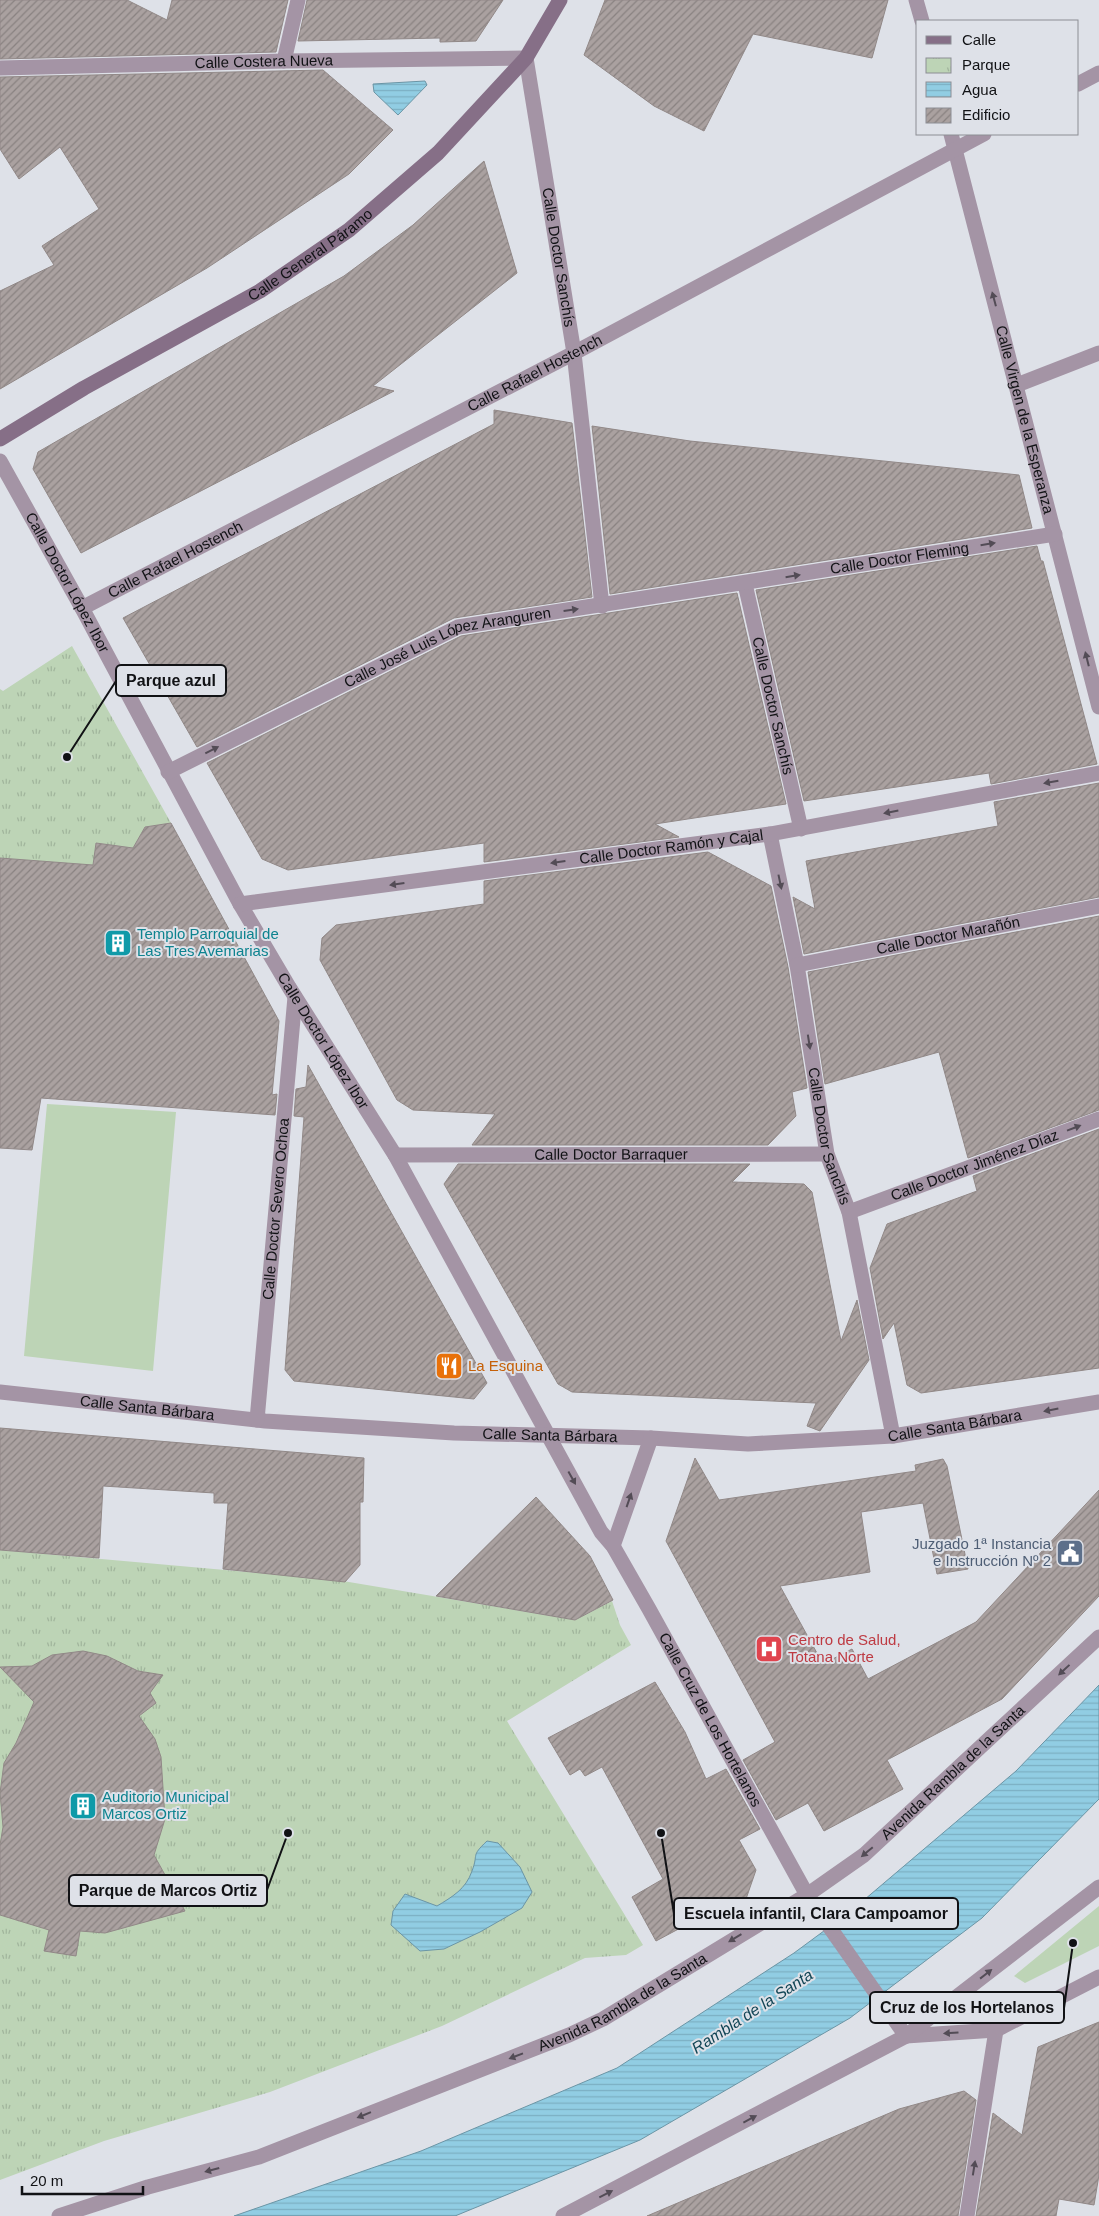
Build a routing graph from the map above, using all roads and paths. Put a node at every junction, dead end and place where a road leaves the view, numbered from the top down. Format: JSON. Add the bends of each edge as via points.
{"nodes":[{"id":1,"x":298,"y":0,"type":"edge"},
{"id":2,"x":560,"y":0,"type":"edge"},
{"id":3,"x":916,"y":0,"type":"edge"},
{"id":4,"x":922,"y":20,"type":"edge"},
{"id":5,"x":526,"y":58,"type":"junction"},
{"id":6,"x":284,"y":61,"type":"junction"},
{"id":7,"x":0,"y":68,"type":"edge"},
{"id":8,"x":1099,"y":73,"type":"edge"},
{"id":9,"x":1079,"y":83,"type":"edge"},
{"id":10,"x":951,"y":135,"type":"edge"},
{"id":11,"x":982,"y":135,"type":"edge"},
{"id":12,"x":955,"y":149,"type":"junction"},
{"id":13,"x":574,"y":353,"type":"junction"},
{"id":14,"x":1099,"y":353,"type":"edge"},
{"id":15,"x":1017,"y":385,"type":"junction"},
{"id":16,"x":0,"y":439,"type":"edge"},
{"id":17,"x":0,"y":461,"type":"edge"},
{"id":18,"x":1055,"y":534,"type":"junction"},
{"id":19,"x":745,"y":584,"type":"junction"},
{"id":20,"x":602,"y":606,"type":"junction"},
{"id":21,"x":82,"y":608,"type":"junction"},
{"id":22,"x":1099,"y":706,"type":"edge"},
{"id":23,"x":168,"y":772,"type":"junction"},
{"id":24,"x":1099,"y":773,"type":"edge"},
{"id":25,"x":801,"y":829,"type":"junction"},
{"id":26,"x":770,"y":834,"type":"junction"},
{"id":27,"x":240,"y":904,"type":"junction"},
{"id":28,"x":1099,"y":906,"type":"edge"},
{"id":29,"x":797,"y":965,"type":"junction"},
{"id":30,"x":295,"y":997,"type":"junction"},
{"id":31,"x":1099,"y":1118,"type":"edge"},
{"id":32,"x":827,"y":1154,"type":"junction"},
{"id":33,"x":396,"y":1155,"type":"junction"},
{"id":34,"x":848,"y":1212,"type":"junction"},
{"id":35,"x":0,"y":1392,"type":"edge"},
{"id":36,"x":1099,"y":1402,"type":"edge"},
{"id":37,"x":258,"y":1420,"type":"junction"},
{"id":38,"x":548,"y":1435,"type":"junction"},
{"id":39,"x":893,"y":1436,"type":"junction"},
{"id":40,"x":651,"y":1438,"type":"junction"},
{"id":41,"x":614,"y":1546,"type":"junction"},
{"id":42,"x":1099,"y":1637,"type":"edge"},
{"id":43,"x":1099,"y":1887,"type":"edge"},
{"id":44,"x":807,"y":1895,"type":"junction"},
{"id":45,"x":1099,"y":1977,"type":"edge"},
{"id":46,"x":996,"y":2030,"type":"junction"},
{"id":47,"x":906,"y":2036,"type":"junction"},
{"id":48,"x":59,"y":2216,"type":"edge"},
{"id":49,"x":563,"y":2216,"type":"edge"},
{"id":50,"x":967,"y":2216,"type":"edge"}],
"edges":[{"from":1,"to":6,"type":"street"},
{"from":2,"to":5,"type":"street","name":"Calle General Páramo"},
{"from":3,"to":4,"type":"street"},
{"from":5,"to":6,"type":"street","name":"Calle Costera Nueva"},
{"from":5,"to":13,"type":"street","name":"Calle Doctor Sanchís"},
{"from":5,"to":16,"type":"street","name":"Calle General Páramo","via":[[438,153],[349,230],[260,291],[84,388]]},
{"from":6,"to":7,"type":"street","name":"Calle Costera Nueva"},
{"from":8,"to":9,"type":"street"},
{"from":10,"to":12,"type":"street","name":"Calle Virgen de la Esperanza"},
{"from":11,"to":12,"type":"street","name":"Calle Rafael Hostench"},
{"from":12,"to":13,"type":"street","name":"Calle Rafael Hostench"},
{"from":15,"to":12,"type":"street","name":"Calle Virgen de la Esperanza","one_way":true},
{"from":13,"to":20,"type":"street","name":"Calle Doctor Sanchís"},
{"from":13,"to":21,"type":"street","name":"Calle Rafael Hostench"},
{"from":14,"to":15,"type":"street"},
{"from":15,"to":18,"type":"street","name":"Calle Virgen de la Esperanza"},
{"from":17,"to":21,"type":"street","name":"Calle Doctor López Ibor"},
{"from":19,"to":18,"type":"street","name":"Calle Doctor Fleming","one_way":true},
{"from":22,"to":18,"type":"street","name":"Calle Virgen de la Esperanza","one_way":true},
{"from":19,"to":20,"type":"street","name":"Calle José Luis López Aranguren"},
{"from":19,"to":25,"type":"street","name":"Calle Doctor Sanchís"},
{"from":23,"to":20,"type":"street","name":"Calle José Luis López Aranguren","one_way":true,"via":[[458,627]]},
{"from":21,"to":23,"type":"street","name":"Calle Doctor López Ibor"},
{"from":23,"to":27,"type":"street","name":"Calle Doctor López Ibor"},
{"from":24,"to":25,"type":"street","name":"Calle Doctor Ramón y Cajal","one_way":true},
{"from":25,"to":26,"type":"street","name":"Calle Doctor Ramón y Cajal"},
{"from":26,"to":27,"type":"street","name":"Calle Doctor Ramón y Cajal","one_way":true},
{"from":26,"to":29,"type":"street","name":"Calle Doctor Sanchís","one_way":true},
{"from":27,"to":30,"type":"street","name":"Calle Doctor López Ibor"},
{"from":28,"to":29,"type":"street","name":"Calle Doctor Marañón"},
{"from":29,"to":32,"type":"street","name":"Calle Doctor Sanchís","one_way":true},
{"from":30,"to":33,"type":"street","name":"Calle Doctor López Ibor"},
{"from":30,"to":37,"type":"street","name":"Calle Doctor Severo Ochoa"},
{"from":34,"to":31,"type":"street","name":"Calle Doctor Jiménez Díaz","one_way":true},
{"from":32,"to":33,"type":"street","name":"Calle Doctor Barraquer"},
{"from":32,"to":34,"type":"street","name":"Calle Doctor Sanchís"},
{"from":33,"to":38,"type":"street","name":"Calle Doctor López Ibor"},
{"from":34,"to":39,"type":"street","name":"Calle Doctor Sanchís"},
{"from":35,"to":37,"type":"street","name":"Calle Santa Bárbara"},
{"from":36,"to":39,"type":"street","name":"Calle Santa Bárbara","one_way":true},
{"from":37,"to":38,"type":"street","name":"Calle Santa Bárbara","via":[[454,1433]]},
{"from":38,"to":40,"type":"street","name":"Calle Santa Bárbara"},
{"from":38,"to":41,"type":"street","name":"Calle Cruz de Los Hortelanos","one_way":true,"via":[[601,1532]]},
{"from":39,"to":40,"type":"street","name":"Calle Santa Bárbara","via":[[748,1444]]},
{"from":41,"to":40,"type":"street","one_way":true},
{"from":41,"to":44,"type":"street","name":"Calle Cruz de Los Hortelanos"},
{"from":42,"to":44,"type":"street","name":"Avenida Rambla de la Santa","one_way":true,"via":[[864,1855]]},
{"from":47,"to":43,"type":"street","one_way":true},
{"from":44,"to":47,"type":"street","name":"Calle Cruz de Los Hortelanos"},
{"from":44,"to":48,"type":"street","name":"Avenida Rambla de la Santa","one_way":true,"via":[[603,2020],[569,2036],[259,2157],[148,2187]]},
{"from":45,"to":46,"type":"street"},
{"from":46,"to":47,"type":"street","one_way":true},
{"from":50,"to":46,"type":"street","one_way":true},
{"from":49,"to":47,"type":"street","one_way":true}]}
